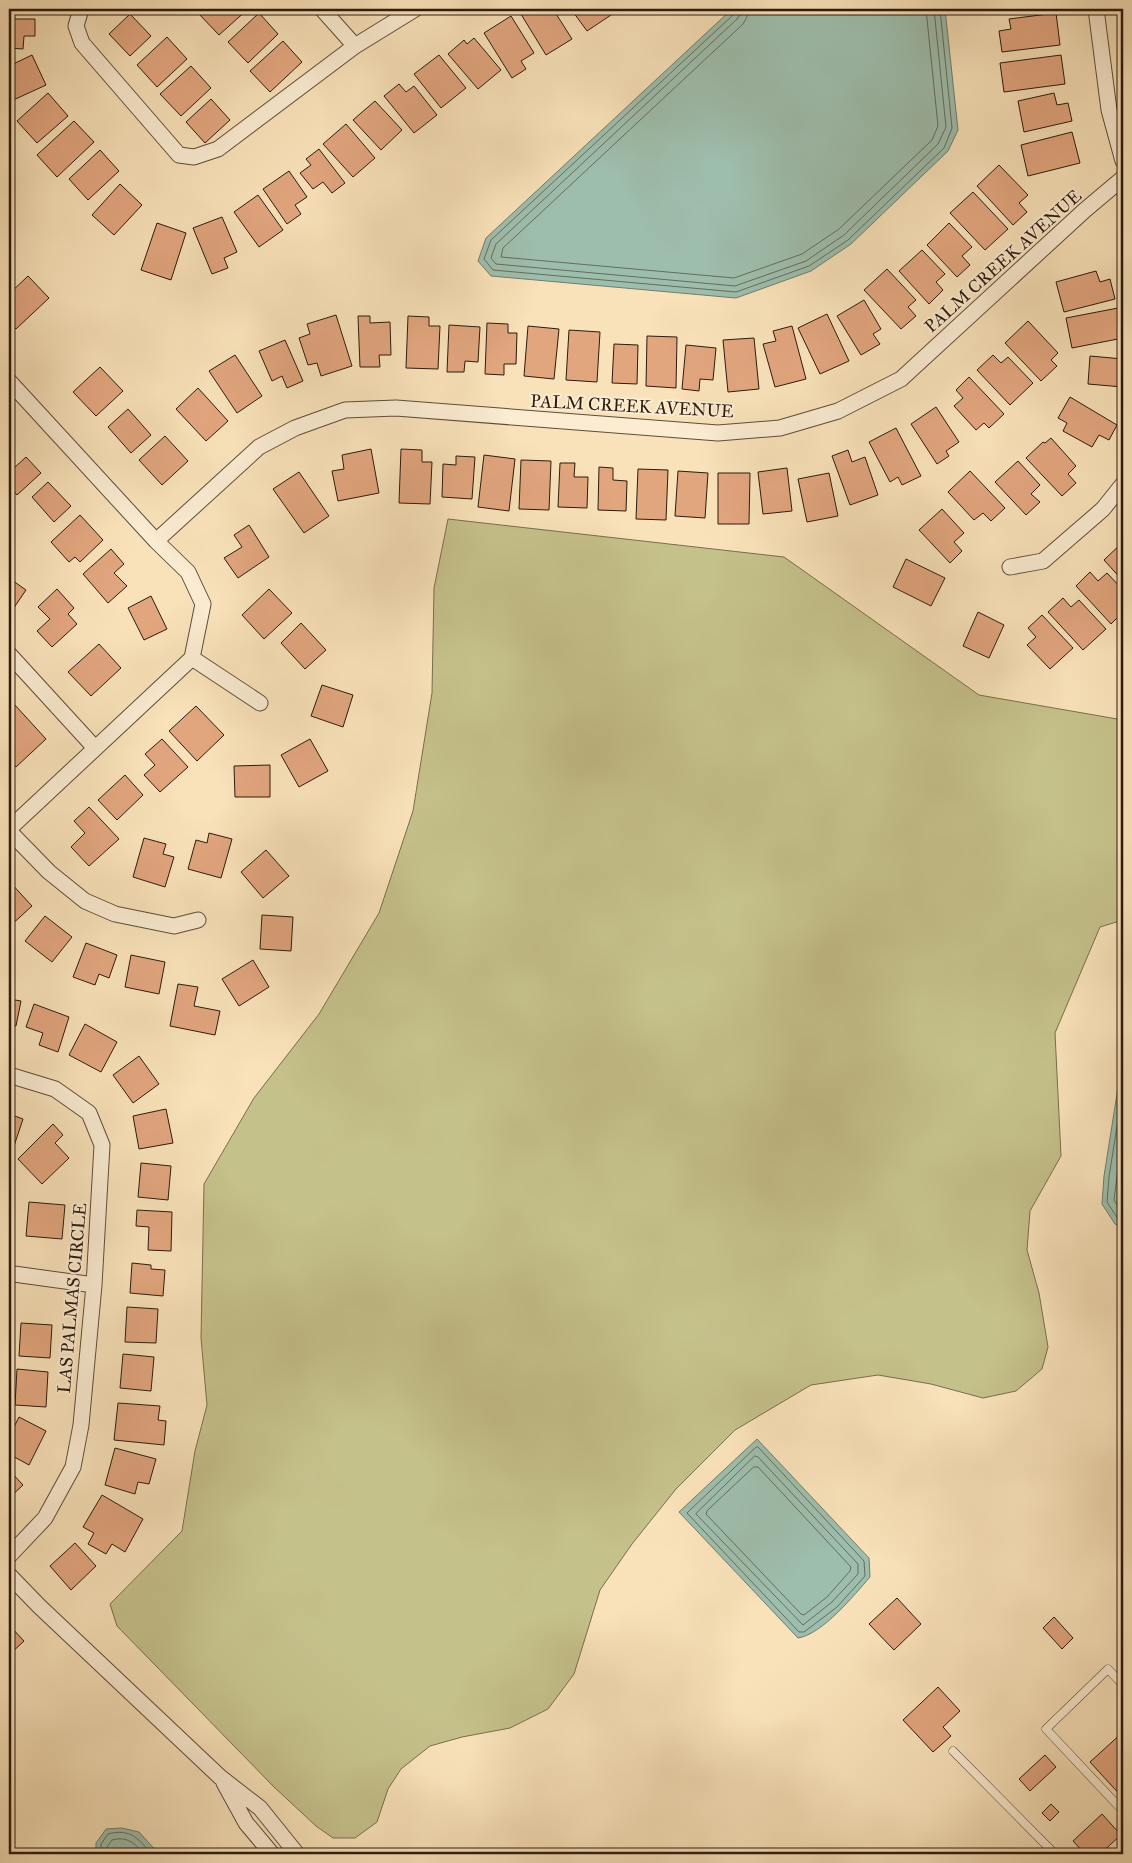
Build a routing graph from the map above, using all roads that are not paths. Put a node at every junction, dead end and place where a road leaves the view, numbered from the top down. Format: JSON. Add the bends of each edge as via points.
{"nodes":[{"id":1,"x":81,"y":9,"type":"edge"},
{"id":2,"x":322,"y":9,"type":"edge"},
{"id":3,"x":415,"y":9,"type":"edge"},
{"id":4,"x":1096,"y":9,"type":"edge"},
{"id":5,"x":355,"y":46,"type":"junction"},
{"id":6,"x":1123,"y":161,"type":"edge"},
{"id":7,"x":1123,"y":178,"type":"edge"},
{"id":8,"x":9,"y":381,"type":"edge"},
{"id":9,"x":1123,"y":484,"type":"edge"},
{"id":10,"x":156,"y":541,"type":"junction"},
{"id":11,"x":1010,"y":567,"type":"dead end"},
{"id":12,"x":9,"y":654,"type":"edge"},
{"id":13,"x":192,"y":658,"type":"junction"},
{"id":14,"x":260,"y":703,"type":"dead end"},
{"id":15,"x":95,"y":748,"type":"junction"},
{"id":16,"x":9,"y":830,"type":"edge"},
{"id":17,"x":198,"y":920,"type":"dead end"},
{"id":18,"x":9,"y":1075,"type":"edge"},
{"id":19,"x":14,"y":1274,"type":"dead end"},
{"id":20,"x":94,"y":1285,"type":"junction"},
{"id":21,"x":9,"y":1556,"type":"edge"},
{"id":22,"x":9,"y":1576,"type":"edge"},
{"id":23,"x":1123,"y":1685,"type":"edge"},
{"id":24,"x":952,"y":1752,"type":"dead end"},
{"id":25,"x":220,"y":1778,"type":"junction"},
{"id":26,"x":1123,"y":1810,"type":"edge"},
{"id":27,"x":272,"y":1854,"type":"edge"},
{"id":28,"x":297,"y":1854,"type":"edge"},
{"id":29,"x":1055,"y":1854,"type":"edge"}],
"edges":[{"from":1,"to":5,"type":"street","via":[[76,26],[82,43],[179,155],[194,157],[218,149]]},
{"from":2,"to":5,"type":"street"},
{"from":3,"to":5,"type":"street"},
{"from":4,"to":6,"type":"street","via":[[1109,110]]},
{"from":7,"to":10,"type":"street","name":"PALM CREEK AVENUE","via":[[901,379],[838,412],[780,428],[718,433],[396,408],[345,410],[294,428],[259,447]]},
{"from":8,"to":10,"type":"street"},
{"from":9,"to":11,"type":"street","via":[[1102,509],[1043,561]]},
{"from":10,"to":13,"type":"street","via":[[188,572],[202,604]]},
{"from":12,"to":15,"type":"street"},
{"from":13,"to":14,"type":"street"},
{"from":13,"to":15,"type":"street"},
{"from":15,"to":16,"type":"street"},
{"from":16,"to":17,"type":"street","via":[[49,872],[85,901],[115,914],[174,926]]},
{"from":18,"to":20,"type":"street","name":"LAS PALMAS CIRCLE","via":[[55,1089],[89,1113],[102,1145]]},
{"from":19,"to":20,"type":"street"},
{"from":20,"to":21,"type":"street","name":"LAS PALMAS CIRCLE","via":[[81,1425],[73,1467],[45,1518]]},
{"from":22,"to":25,"type":"street"},
{"from":23,"to":26,"type":"lane","via":[[1108,1669],[1046,1729]]},
{"from":24,"to":29,"type":"lane"},
{"from":25,"to":27,"type":"street","via":[[246,1823]]},
{"from":25,"to":28,"type":"street","via":[[260,1808]]}]}
